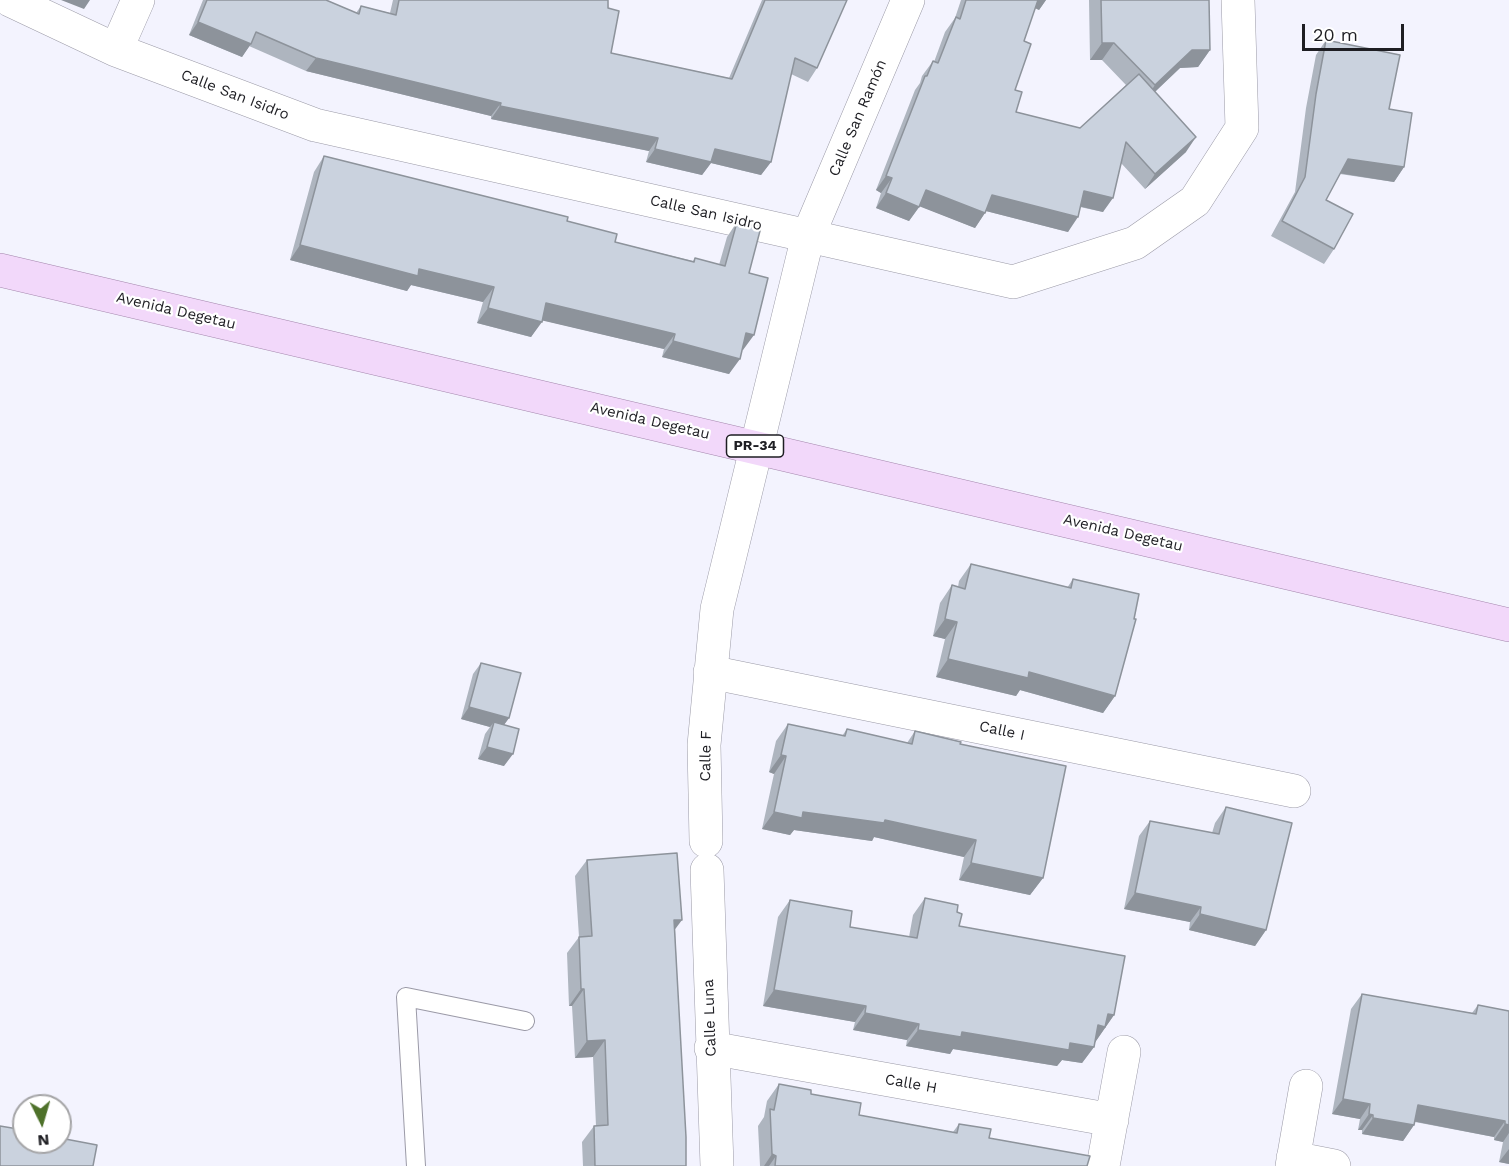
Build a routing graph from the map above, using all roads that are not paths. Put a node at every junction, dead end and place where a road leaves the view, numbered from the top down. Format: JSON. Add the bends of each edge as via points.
{"nodes":[{"id":1,"x":10,"y":0,"type":"edge"},
{"id":2,"x":138,"y":0,"type":"edge"},
{"id":3,"x":908,"y":0,"type":"edge"},
{"id":4,"x":1238,"y":0,"type":"edge"},
{"id":5,"x":116,"y":50,"type":"junction"},
{"id":6,"x":808,"y":236,"type":"junction"},
{"id":7,"x":0,"y":270,"type":"edge"},
{"id":8,"x":757,"y":446,"type":"junction"},
{"id":9,"x":1509,"y":625,"type":"edge"},
{"id":10,"x":710,"y":672,"type":"junction"},
{"id":11,"x":1294,"y":791,"type":"dead end"},
{"id":12,"x":706,"y":856,"type":"joint"},
{"id":13,"x":525,"y":1021,"type":"dead end"},
{"id":14,"x":711,"y":1048,"type":"junction"},
{"id":15,"x":1124,"y":1052,"type":"dead end"},
{"id":16,"x":1306,"y":1086,"type":"dead end"},
{"id":17,"x":1112,"y":1120,"type":"junction"},
{"id":18,"x":1292,"y":1162,"type":"edge"},
{"id":19,"x":416,"y":1166,"type":"edge"},
{"id":20,"x":717,"y":1166,"type":"edge"},
{"id":21,"x":1103,"y":1166,"type":"edge"},
{"id":22,"x":1334,"y":1166,"type":"edge"}],
"edges":[{"from":1,"to":5,"type":"street","name":"Calle San Isidro"},
{"from":2,"to":5,"type":"street"},
{"from":3,"to":6,"type":"street","name":"Calle San Ramón"},
{"from":4,"to":6,"type":"street","name":"Calle San Isidro","via":[[1242,128],[1195,201],[1135,243],[1014,282]]},
{"from":5,"to":6,"type":"street","name":"Calle San Isidro","via":[[315,125]]},
{"from":6,"to":8,"type":"street","name":"Calle San Ramón"},
{"from":7,"to":8,"type":"main road","name":"Avenida Degetau","number":"PR-34"},
{"from":8,"to":9,"type":"main road","name":"Avenida Degetau","number":"PR-34"},
{"from":8,"to":10,"type":"street","name":"Calle F","via":[[717,609]]},
{"from":10,"to":11,"type":"street","name":"Calle I"},
{"from":10,"to":12,"type":"street","name":"Calle F","via":[[704,746]]},
{"from":12,"to":14,"type":"street","name":"Calle Luna"},
{"from":13,"to":19,"type":"lane","via":[[406,997]]},
{"from":14,"to":17,"type":"street","name":"Calle H"},
{"from":14,"to":20,"type":"street","name":"Calle Luna"},
{"from":15,"to":17,"type":"street"},
{"from":16,"to":18,"type":"street"},
{"from":17,"to":21,"type":"street"},
{"from":18,"to":22,"type":"street"}]}
